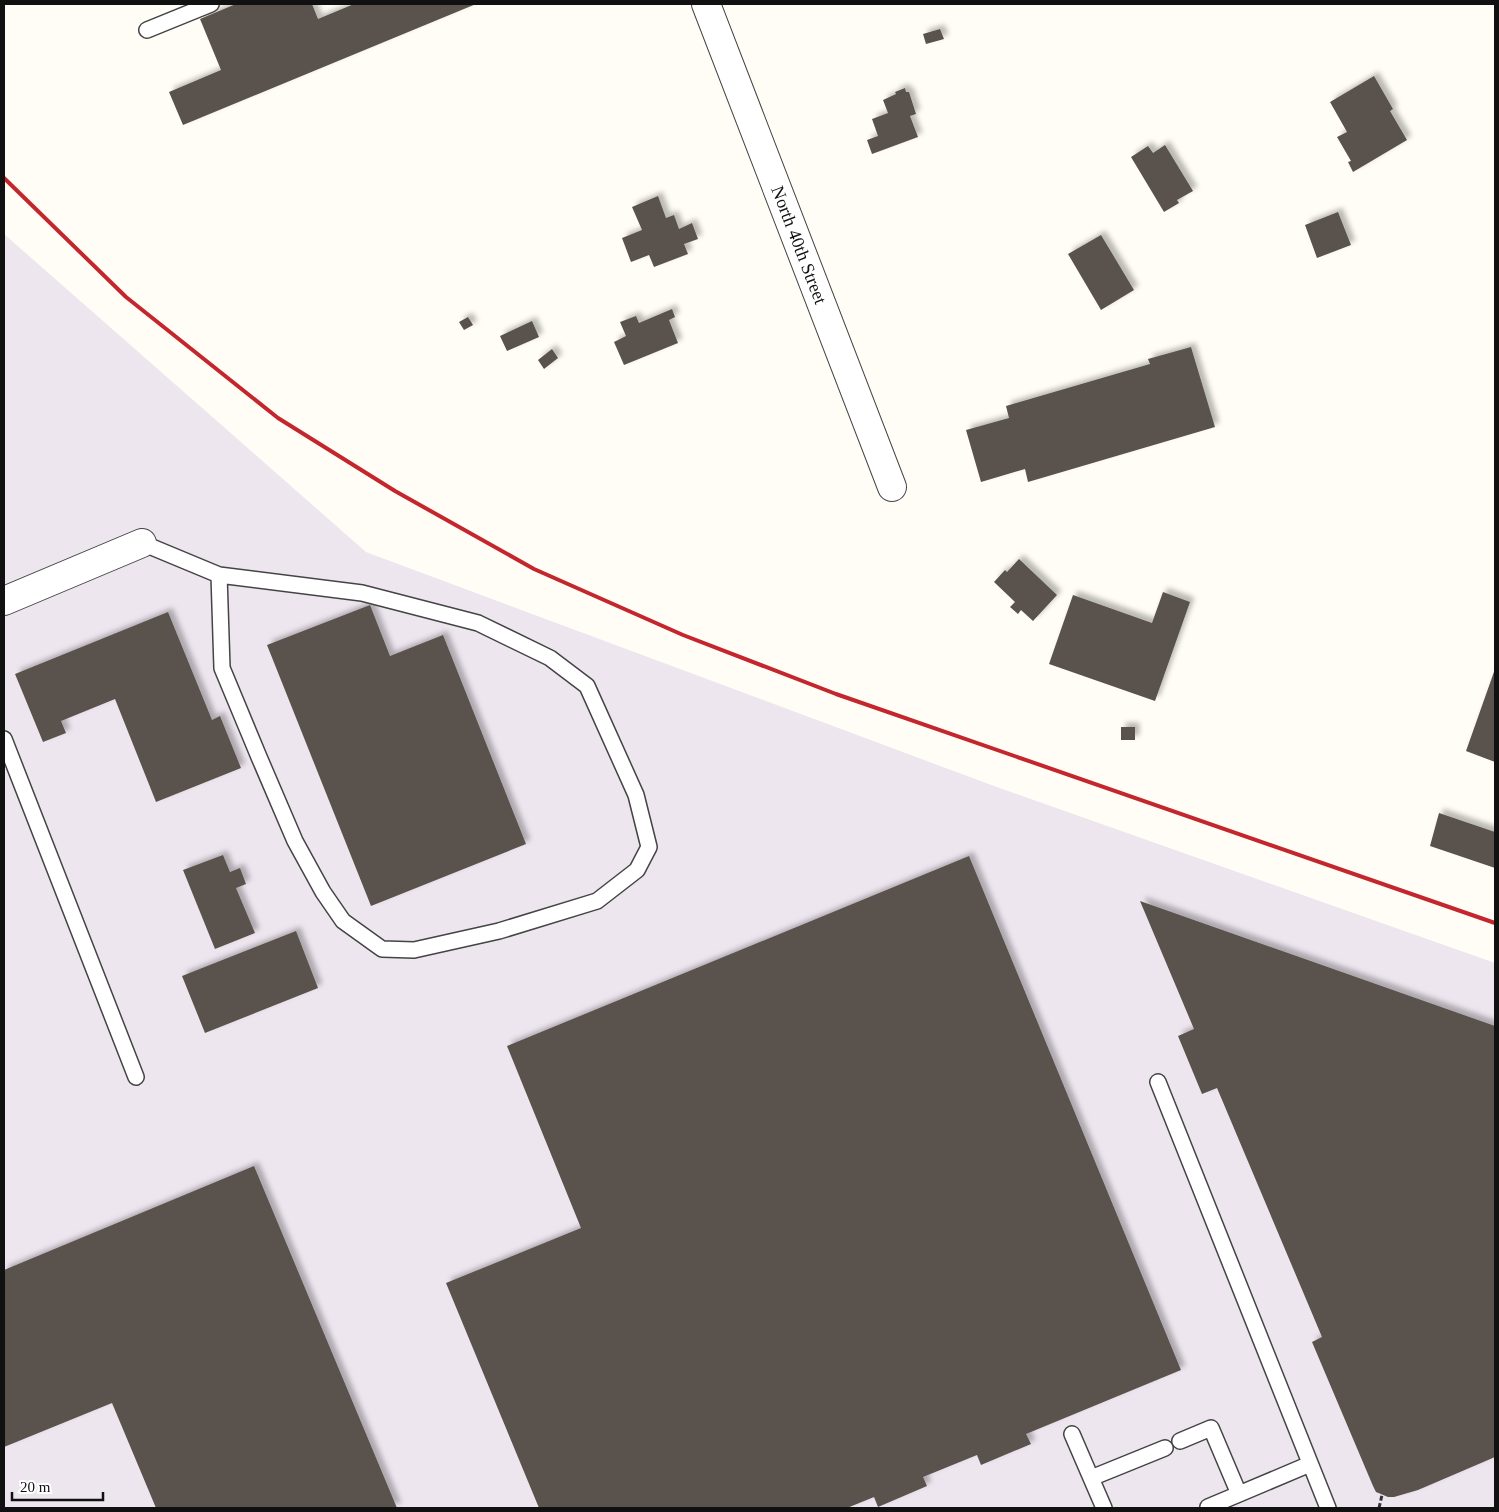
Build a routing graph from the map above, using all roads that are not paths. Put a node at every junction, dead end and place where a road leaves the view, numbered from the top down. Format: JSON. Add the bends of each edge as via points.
{"nodes":[{"id":1,"x":211,"y":4,"type":"edge"},
{"id":2,"x":706,"y":4,"type":"edge"},
{"id":3,"x":147,"y":30,"type":"dead end"},
{"id":4,"x":892,"y":487,"type":"dead end"},
{"id":5,"x":142,"y":543,"type":"joint"},
{"id":6,"x":219,"y":575,"type":"junction"},
{"id":7,"x":4,"y":601,"type":"edge"},
{"id":8,"x":4,"y":739,"type":"edge"},
{"id":9,"x":136,"y":1077,"type":"dead end"},
{"id":10,"x":1158,"y":1082,"type":"dead end"},
{"id":11,"x":1072,"y":1434,"type":"dead end"},
{"id":12,"x":1180,"y":1441,"type":"dead end"},
{"id":13,"x":1165,"y":1448,"type":"dead end"},
{"id":14,"x":1310,"y":1464,"type":"junction"},
{"id":15,"x":1091,"y":1478,"type":"junction"},
{"id":16,"x":1239,"y":1494,"type":"junction"},
{"id":17,"x":1208,"y":1507,"type":"edge"},
{"id":18,"x":1104,"y":1508,"type":"edge"},
{"id":19,"x":1328,"y":1508,"type":"edge"}],
"edges":[{"from":1,"to":3,"type":"lane"},
{"from":2,"to":4,"type":"street","name":"North 40th Street"},
{"from":5,"to":6,"type":"lane"},
{"from":5,"to":7,"type":"street"},
{"from":6,"to":6,"type":"lane","via":[[378,596],[478,623],[550,658],[588,686],[636,795],[649,847],[638,870],[597,901],[555,914],[499,931],[414,950],[382,949],[343,921],[295,841],[222,668]]},
{"from":8,"to":9,"type":"lane"},
{"from":10,"to":14,"type":"lane"},
{"from":11,"to":15,"type":"lane"},
{"from":12,"to":16,"type":"lane","via":[[1211,1428]]},
{"from":13,"to":15,"type":"lane"},
{"from":14,"to":16,"type":"lane"},
{"from":14,"to":19,"type":"lane"},
{"from":15,"to":18,"type":"lane"},
{"from":16,"to":17,"type":"lane"}]}
